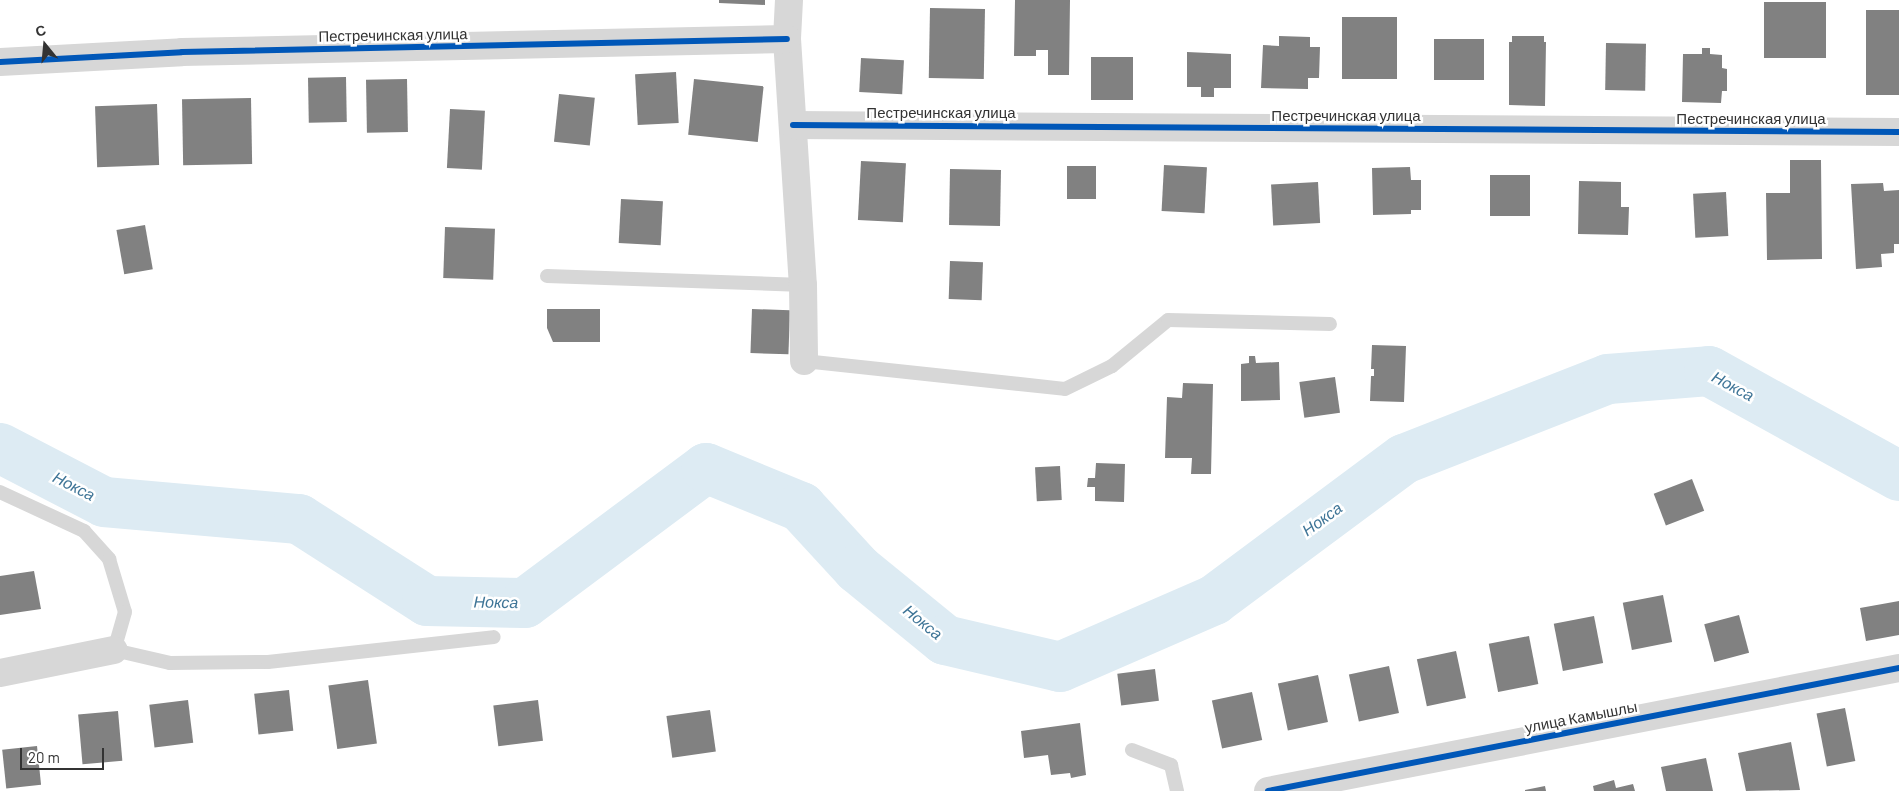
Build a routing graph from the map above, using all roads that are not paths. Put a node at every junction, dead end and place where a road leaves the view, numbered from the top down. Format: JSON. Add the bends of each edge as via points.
{"nodes":[{"id":1,"x":790,"y":0,"type":"edge"},
{"id":2,"x":788,"y":39,"type":"junction"},
{"id":3,"x":0,"y":62,"type":"edge"},
{"id":4,"x":793,"y":125,"type":"junction"},
{"id":5,"x":1899,"y":132,"type":"edge"},
{"id":6,"x":547,"y":276,"type":"dead end"},
{"id":7,"x":803,"y":285,"type":"junction"},
{"id":8,"x":1330,"y":324,"type":"dead end"},
{"id":9,"x":804,"y":361,"type":"joint"},
{"id":10,"x":0,"y":492,"type":"edge"},
{"id":11,"x":494,"y":637,"type":"dead end"},
{"id":12,"x":114,"y":650,"type":"junction"},
{"id":13,"x":1899,"y":668,"type":"edge"},
{"id":14,"x":0,"y":673,"type":"edge"},
{"id":15,"x":1132,"y":750,"type":"dead end"},
{"id":16,"x":1177,"y":791,"type":"edge"},
{"id":17,"x":1268,"y":791,"type":"edge"}],
"edges":[{"from":1,"to":2,"type":"street"},
{"from":2,"to":3,"type":"street","name":"Пестречинская улица","via":[[182,52]]},
{"from":2,"to":4,"type":"street"},
{"from":4,"to":5,"type":"street","name":"Пестречинская улица"},
{"from":4,"to":7,"type":"street"},
{"from":6,"to":7,"type":"lane"},
{"from":7,"to":9,"type":"street"},
{"from":8,"to":9,"type":"lane","via":[[1168,320],[1112,366],[1065,389]]},
{"from":10,"to":12,"type":"lane","via":[[84,531],[110,559],[125,612]]},
{"from":11,"to":12,"type":"lane","via":[[268,662],[170,663]]},
{"from":12,"to":14,"type":"street"},
{"from":13,"to":17,"type":"street","name":"улица Камышлы"},
{"from":15,"to":16,"type":"lane","via":[[1171,765]]}]}
